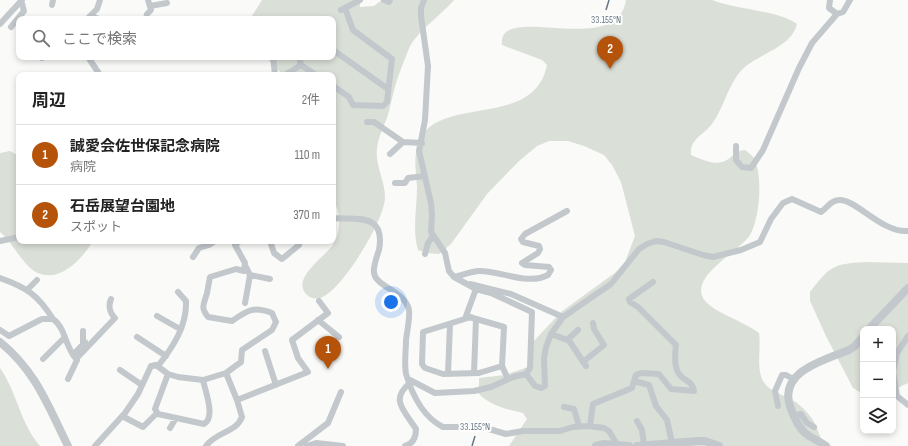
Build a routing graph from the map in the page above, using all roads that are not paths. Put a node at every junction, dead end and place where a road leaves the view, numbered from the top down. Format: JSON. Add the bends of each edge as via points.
{"nodes":[{"id":1,"x":22,"y":0,"type":"edge"},
{"id":2,"x":100,"y":0,"type":"edge"},
{"id":3,"x":360,"y":0,"type":"edge"},
{"id":4,"x":830,"y":0,"type":"edge"},
{"id":5,"x":850,"y":0,"type":"edge"},
{"id":6,"x":422,"y":1,"type":"edge"},
{"id":7,"x":149,"y":3,"type":"edge"},
{"id":8,"x":167,"y":3,"type":"dead end"},
{"id":9,"x":837,"y":14,"type":"junction"},
{"id":10,"x":20,"y":16,"type":"edge"},
{"id":11,"x":90,"y":16,"type":"edge"},
{"id":12,"x":148,"y":16,"type":"edge"},
{"id":13,"x":16,"y":20,"type":"edge"},
{"id":14,"x":0,"y":24,"type":"edge"},
{"id":15,"x":11,"y":26,"type":"dead end"},
{"id":16,"x":336,"y":52,"type":"edge"},
{"id":17,"x":90,"y":60,"type":"edge"},
{"id":18,"x":273,"y":60,"type":"edge"},
{"id":19,"x":300,"y":60,"type":"edge"},
{"id":20,"x":301,"y":65,"type":"junction"},
{"id":21,"x":98,"y":72,"type":"edge"},
{"id":22,"x":275,"y":72,"type":"edge"},
{"id":23,"x":290,"y":72,"type":"edge"},
{"id":24,"x":312,"y":72,"type":"edge"},
{"id":25,"x":336,"y":88,"type":"edge"},
{"id":26,"x":388,"y":89,"type":"junction"},
{"id":27,"x":367,"y":122,"type":"dead end"},
{"id":28,"x":403,"y":142,"type":"junction"},
{"id":29,"x":422,"y":143,"type":"junction"},
{"id":30,"x":736,"y":146,"type":"dead end"},
{"id":31,"x":390,"y":154,"type":"dead end"},
{"id":32,"x":425,"y":176,"type":"junction"},
{"id":33,"x":395,"y":183,"type":"dead end"},
{"id":34,"x":567,"y":211,"type":"dead end"},
{"id":35,"x":336,"y":218,"type":"edge"},
{"id":36,"x":908,"y":230,"type":"edge"},
{"id":37,"x":433,"y":236,"type":"junction"},
{"id":38,"x":16,"y":238,"type":"edge"},
{"id":39,"x":0,"y":241,"type":"edge"},
{"id":40,"x":210,"y":244,"type":"edge"},
{"id":41,"x":235,"y":244,"type":"edge"},
{"id":42,"x":270,"y":244,"type":"edge"},
{"id":43,"x":299,"y":244,"type":"edge"},
{"id":44,"x":425,"y":254,"type":"dead end"},
{"id":45,"x":192,"y":257,"type":"dead end"},
{"id":46,"x":245,"y":263,"type":"junction"},
{"id":47,"x":250,"y":275,"type":"junction"},
{"id":48,"x":454,"y":277,"type":"junction"},
{"id":49,"x":0,"y":278,"type":"edge"},
{"id":50,"x":270,"y":279,"type":"dead end"},
{"id":51,"x":37,"y":280,"type":"dead end"},
{"id":52,"x":653,"y":282,"type":"dead end"},
{"id":53,"x":466,"y":283,"type":"junction"},
{"id":54,"x":908,"y":288,"type":"edge"},
{"id":55,"x":476,"y":289,"type":"junction"},
{"id":56,"x":27,"y":290,"type":"junction"},
{"id":57,"x":178,"y":292,"type":"dead end"},
{"id":58,"x":111,"y":300,"type":"dead end"},
{"id":59,"x":319,"y":301,"type":"dead end"},
{"id":60,"x":245,"y":303,"type":"dead end"},
{"id":61,"x":157,"y":316,"type":"dead end"},
{"id":62,"x":563,"y":317,"type":"junction"},
{"id":63,"x":474,"y":318,"type":"junction"},
{"id":64,"x":53,"y":319,"type":"junction"},
{"id":65,"x":318,"y":320,"type":"junction"},
{"id":66,"x":593,"y":323,"type":"dead end"},
{"id":67,"x":450,"y":324,"type":"junction"},
{"id":68,"x":872,"y":326,"type":"edge"},
{"id":69,"x":180,"y":329,"type":"junction"},
{"id":70,"x":0,"y":330,"type":"edge"},
{"id":71,"x":578,"y":330,"type":"dead end"},
{"id":72,"x":83,"y":331,"type":"dead end"},
{"id":73,"x":551,"y":334,"type":"junction"},
{"id":74,"x":908,"y":336,"type":"edge"},
{"id":75,"x":136,"y":337,"type":"dead end"},
{"id":76,"x":339,"y":337,"type":"dead end"},
{"id":77,"x":64,"y":338,"type":"junction"},
{"id":78,"x":568,"y":339,"type":"junction"},
{"id":79,"x":860,"y":340,"type":"edge"},
{"id":80,"x":0,"y":342,"type":"edge"},
{"id":81,"x":265,"y":351,"type":"dead end"},
{"id":82,"x":166,"y":356,"type":"junction"},
{"id":83,"x":74,"y":357,"type":"junction"},
{"id":84,"x":44,"y":359,"type":"dead end"},
{"id":85,"x":895,"y":362,"type":"edge"},
{"id":86,"x":158,"y":366,"type":"junction"},
{"id":87,"x":502,"y":366,"type":"junction"},
{"id":88,"x":120,"y":370,"type":"dead end"},
{"id":89,"x":226,"y":373,"type":"junction"},
{"id":90,"x":474,"y":373,"type":"junction"},
{"id":91,"x":168,"y":374,"type":"junction"},
{"id":92,"x":448,"y":374,"type":"junction"},
{"id":93,"x":526,"y":374,"type":"junction"},
{"id":94,"x":68,"y":379,"type":"dead end"},
{"id":95,"x":508,"y":379,"type":"junction"},
{"id":96,"x":793,"y":379,"type":"junction"},
{"id":97,"x":203,"y":380,"type":"junction"},
{"id":98,"x":634,"y":381,"type":"junction"},
{"id":99,"x":410,"y":382,"type":"junction"},
{"id":100,"x":142,"y":385,"type":"junction"},
{"id":101,"x":276,"y":385,"type":"junction"},
{"id":102,"x":896,"y":390,"type":"edge"},
{"id":103,"x":341,"y":392,"type":"dead end"},
{"id":104,"x":238,"y":400,"type":"junction"},
{"id":105,"x":908,"y":405,"type":"edge"},
{"id":106,"x":778,"y":406,"type":"dead end"},
{"id":107,"x":564,"y":407,"type":"dead end"},
{"id":108,"x":157,"y":413,"type":"junction"},
{"id":109,"x":122,"y":416,"type":"junction"},
{"id":110,"x":794,"y":416,"type":"junction"},
{"id":111,"x":176,"y":418,"type":"junction"},
{"id":112,"x":636,"y":421,"type":"dead end"},
{"id":113,"x":580,"y":426,"type":"junction"},
{"id":114,"x":590,"y":426,"type":"junction"},
{"id":115,"x":814,"y":427,"type":"dead end"},
{"id":116,"x":170,"y":428,"type":"dead end"},
{"id":117,"x":672,"y":443,"type":"junction"},
{"id":118,"x":617,"y":445,"type":"edge"},
{"id":119,"x":68,"y":446,"type":"edge"},
{"id":120,"x":95,"y":446,"type":"edge"},
{"id":121,"x":206,"y":446,"type":"edge"},
{"id":122,"x":298,"y":446,"type":"edge"},
{"id":123,"x":307,"y":446,"type":"edge"},
{"id":124,"x":343,"y":446,"type":"edge"},
{"id":125,"x":405,"y":446,"type":"edge"},
{"id":126,"x":596,"y":446,"type":"edge"},
{"id":127,"x":629,"y":446,"type":"edge"},
{"id":128,"x":640,"y":446,"type":"edge"},
{"id":129,"x":719,"y":446,"type":"edge"},
{"id":130,"x":826,"y":446,"type":"edge"}],
"edges":[{"from":1,"to":10,"type":"street","via":[[24,11]]},
{"from":1,"to":14,"type":"street"},
{"from":2,"to":11,"type":"street"},
{"from":3,"to":26,"type":"street","via":[[343,9],[353,30],[392,60]]},
{"from":4,"to":9,"type":"street","via":[[829,8]]},
{"from":5,"to":9,"type":"street","via":[[843,12]]},
{"from":6,"to":29,"type":"street","via":[[421,16],[428,66]]},
{"from":7,"to":8,"type":"street"},
{"from":7,"to":12,"type":"street","via":[[151,10]]},
{"from":9,"to":30,"type":"street","via":[[812,43],[763,150],[751,168],[742,167],[736,160]]},
{"from":13,"to":15,"type":"street"},
{"from":16,"to":26,"type":"street"},
{"from":17,"to":21,"type":"street"},
{"from":18,"to":22,"type":"street"},
{"from":19,"to":20,"type":"street"},
{"from":20,"to":23,"type":"street"},
{"from":20,"to":24,"type":"street"},
{"from":25,"to":26,"type":"street","via":[[349,97],[353,105],[383,106],[387,102]]},
{"from":27,"to":28,"type":"street","via":[[374,122]]},
{"from":28,"to":29,"type":"street"},
{"from":28,"to":31,"type":"street"},
{"from":29,"to":32,"type":"street","via":[[419,151]]},
{"from":32,"to":33,"type":"street","via":[[408,178],[405,183]]},
{"from":32,"to":37,"type":"street","via":[[431,203]]},
{"from":34,"to":48,"type":"street","via":[[521,238],[523,242],[539,246],[540,249],[522,263],[549,267],[551,270],[548,275],[524,278],[478,271]]},
{"from":35,"to":99,"type":"street","via":[[356,217],[368,220],[379,232],[380,243],[374,274],[377,279],[400,294],[409,310],[406,374]]},
{"from":36,"to":62,"type":"street","via":[[886,226],[840,200],[832,202],[821,212],[792,199],[783,203],[760,242],[742,250],[713,257],[664,242],[647,244],[639,249],[611,284]]},
{"from":37,"to":44,"type":"street"},
{"from":37,"to":48,"type":"street","via":[[445,253],[449,271]]},
{"from":38,"to":39,"type":"street"},
{"from":40,"to":45,"type":"street","via":[[200,248]]},
{"from":41,"to":46,"type":"street"},
{"from":42,"to":43,"type":"street","via":[[274,253],[282,259]]},
{"from":46,"to":47,"type":"street"},
{"from":46,"to":89,"type":"street","via":[[244,271],[236,269],[210,276],[202,304],[204,312],[208,317],[232,321],[254,308],[272,313],[276,322],[272,330],[242,350],[241,362]]},
{"from":47,"to":50,"type":"street"},
{"from":47,"to":60,"type":"street"},
{"from":48,"to":53,"type":"street"},
{"from":49,"to":56,"type":"street","via":[[20,284]]},
{"from":51,"to":56,"type":"street"},
{"from":52,"to":98,"type":"street","via":[[629,299],[630,302],[638,306],[676,345],[676,367],[694,391],[671,389],[659,374],[641,373],[636,375]]},
{"from":53,"to":55,"type":"street"},
{"from":53,"to":62,"type":"street","via":[[511,294]]},
{"from":54,"to":68,"type":"street"},
{"from":55,"to":63,"type":"street","via":[[466,316]]},
{"from":55,"to":93,"type":"street","via":[[491,292],[532,312],[530,368]]},
{"from":56,"to":64,"type":"street","via":[[43,302]]},
{"from":57,"to":69,"type":"street","via":[[186,301],[184,321]]},
{"from":58,"to":83,"type":"street","via":[[111,315],[115,318]]},
{"from":59,"to":65,"type":"street","via":[[328,313]]},
{"from":61,"to":69,"type":"street"},
{"from":62,"to":73,"type":"street"},
{"from":63,"to":67,"type":"street"},
{"from":63,"to":87,"type":"street","via":[[504,327]]},
{"from":63,"to":90,"type":"street"},
{"from":64,"to":70,"type":"street","via":[[42,319],[9,336]]},
{"from":64,"to":77,"type":"street","via":[[59,323]]},
{"from":65,"to":76,"type":"street"},
{"from":65,"to":101,"type":"street","via":[[292,340],[298,358],[308,372]]},
{"from":66,"to":78,"type":"street","via":[[604,345],[585,364]]},
{"from":67,"to":92,"type":"street"},
{"from":67,"to":92,"type":"street","via":[[423,332],[422,364],[425,368]]},
{"from":69,"to":82,"type":"street","via":[[176,342]]},
{"from":71,"to":78,"type":"street"},
{"from":72,"to":83,"type":"street","via":[[84,343]]},
{"from":73,"to":78,"type":"street"},
{"from":73,"to":93,"type":"street","via":[[544,358],[545,386],[535,386]]},
{"from":74,"to":85,"type":"street","via":[[897,353]]},
{"from":75,"to":82,"type":"street"},
{"from":77,"to":83,"type":"street"},
{"from":77,"to":84,"type":"street"},
{"from":79,"to":96,"type":"street","via":[[855,346],[802,370]]},
{"from":80,"to":119,"type":"street","via":[[26,366],[43,392]]},
{"from":81,"to":101,"type":"street"},
{"from":82,"to":86,"type":"street"},
{"from":83,"to":94,"type":"street","via":[[76,366]]},
{"from":86,"to":91,"type":"street"},
{"from":86,"to":100,"type":"street","via":[[151,366]]},
{"from":87,"to":90,"type":"street"},
{"from":87,"to":95,"type":"street"},
{"from":88,"to":100,"type":"street"},
{"from":89,"to":97,"type":"street"},
{"from":89,"to":104,"type":"street"},
{"from":90,"to":92,"type":"street"},
{"from":91,"to":97,"type":"street","via":[[178,378]]},
{"from":91,"to":108,"type":"street","via":[[155,409]]},
{"from":93,"to":95,"type":"street"},
{"from":95,"to":99,"type":"street","via":[[474,391],[435,393]]},
{"from":96,"to":106,"type":"street","via":[[782,375],[775,390]]},
{"from":96,"to":110,"type":"street","via":[[788,403]]},
{"from":97,"to":111,"type":"street","via":[[210,416],[208,422],[204,424]]},
{"from":98,"to":114,"type":"street","via":[[632,388],[594,404]]},
{"from":98,"to":117,"type":"street","via":[[649,385],[656,406],[667,420]]},
{"from":99,"to":113,"type":"street","via":[[416,399],[426,413],[443,427],[482,427],[506,434],[560,431]]},
{"from":99,"to":125,"type":"street","via":[[400,393],[399,398],[400,404],[416,429],[414,440]]},
{"from":100,"to":109,"type":"street"},
{"from":101,"to":104,"type":"street"},
{"from":102,"to":105,"type":"street","via":[[897,396]]},
{"from":103,"to":122,"type":"street","via":[[328,423]]},
{"from":104,"to":121,"type":"street","via":[[242,417],[240,423],[215,436]]},
{"from":107,"to":113,"type":"street","via":[[574,409]]},
{"from":108,"to":109,"type":"street","via":[[143,427]]},
{"from":108,"to":111,"type":"street"},
{"from":109,"to":120,"type":"street"},
{"from":110,"to":115,"type":"street","via":[[801,414],[807,423]]},
{"from":110,"to":130,"type":"street","via":[[804,433]]},
{"from":111,"to":116,"type":"street"},
{"from":112,"to":128,"type":"street","via":[[642,430]]},
{"from":113,"to":114,"type":"street"},
{"from":114,"to":118,"type":"street","via":[[604,428]]},
{"from":117,"to":128,"type":"street"},
{"from":117,"to":129,"type":"street","via":[[705,441]]},
{"from":118,"to":126,"type":"street"},
{"from":118,"to":127,"type":"street"},
{"from":123,"to":124,"type":"street","via":[[316,443]]}]}
